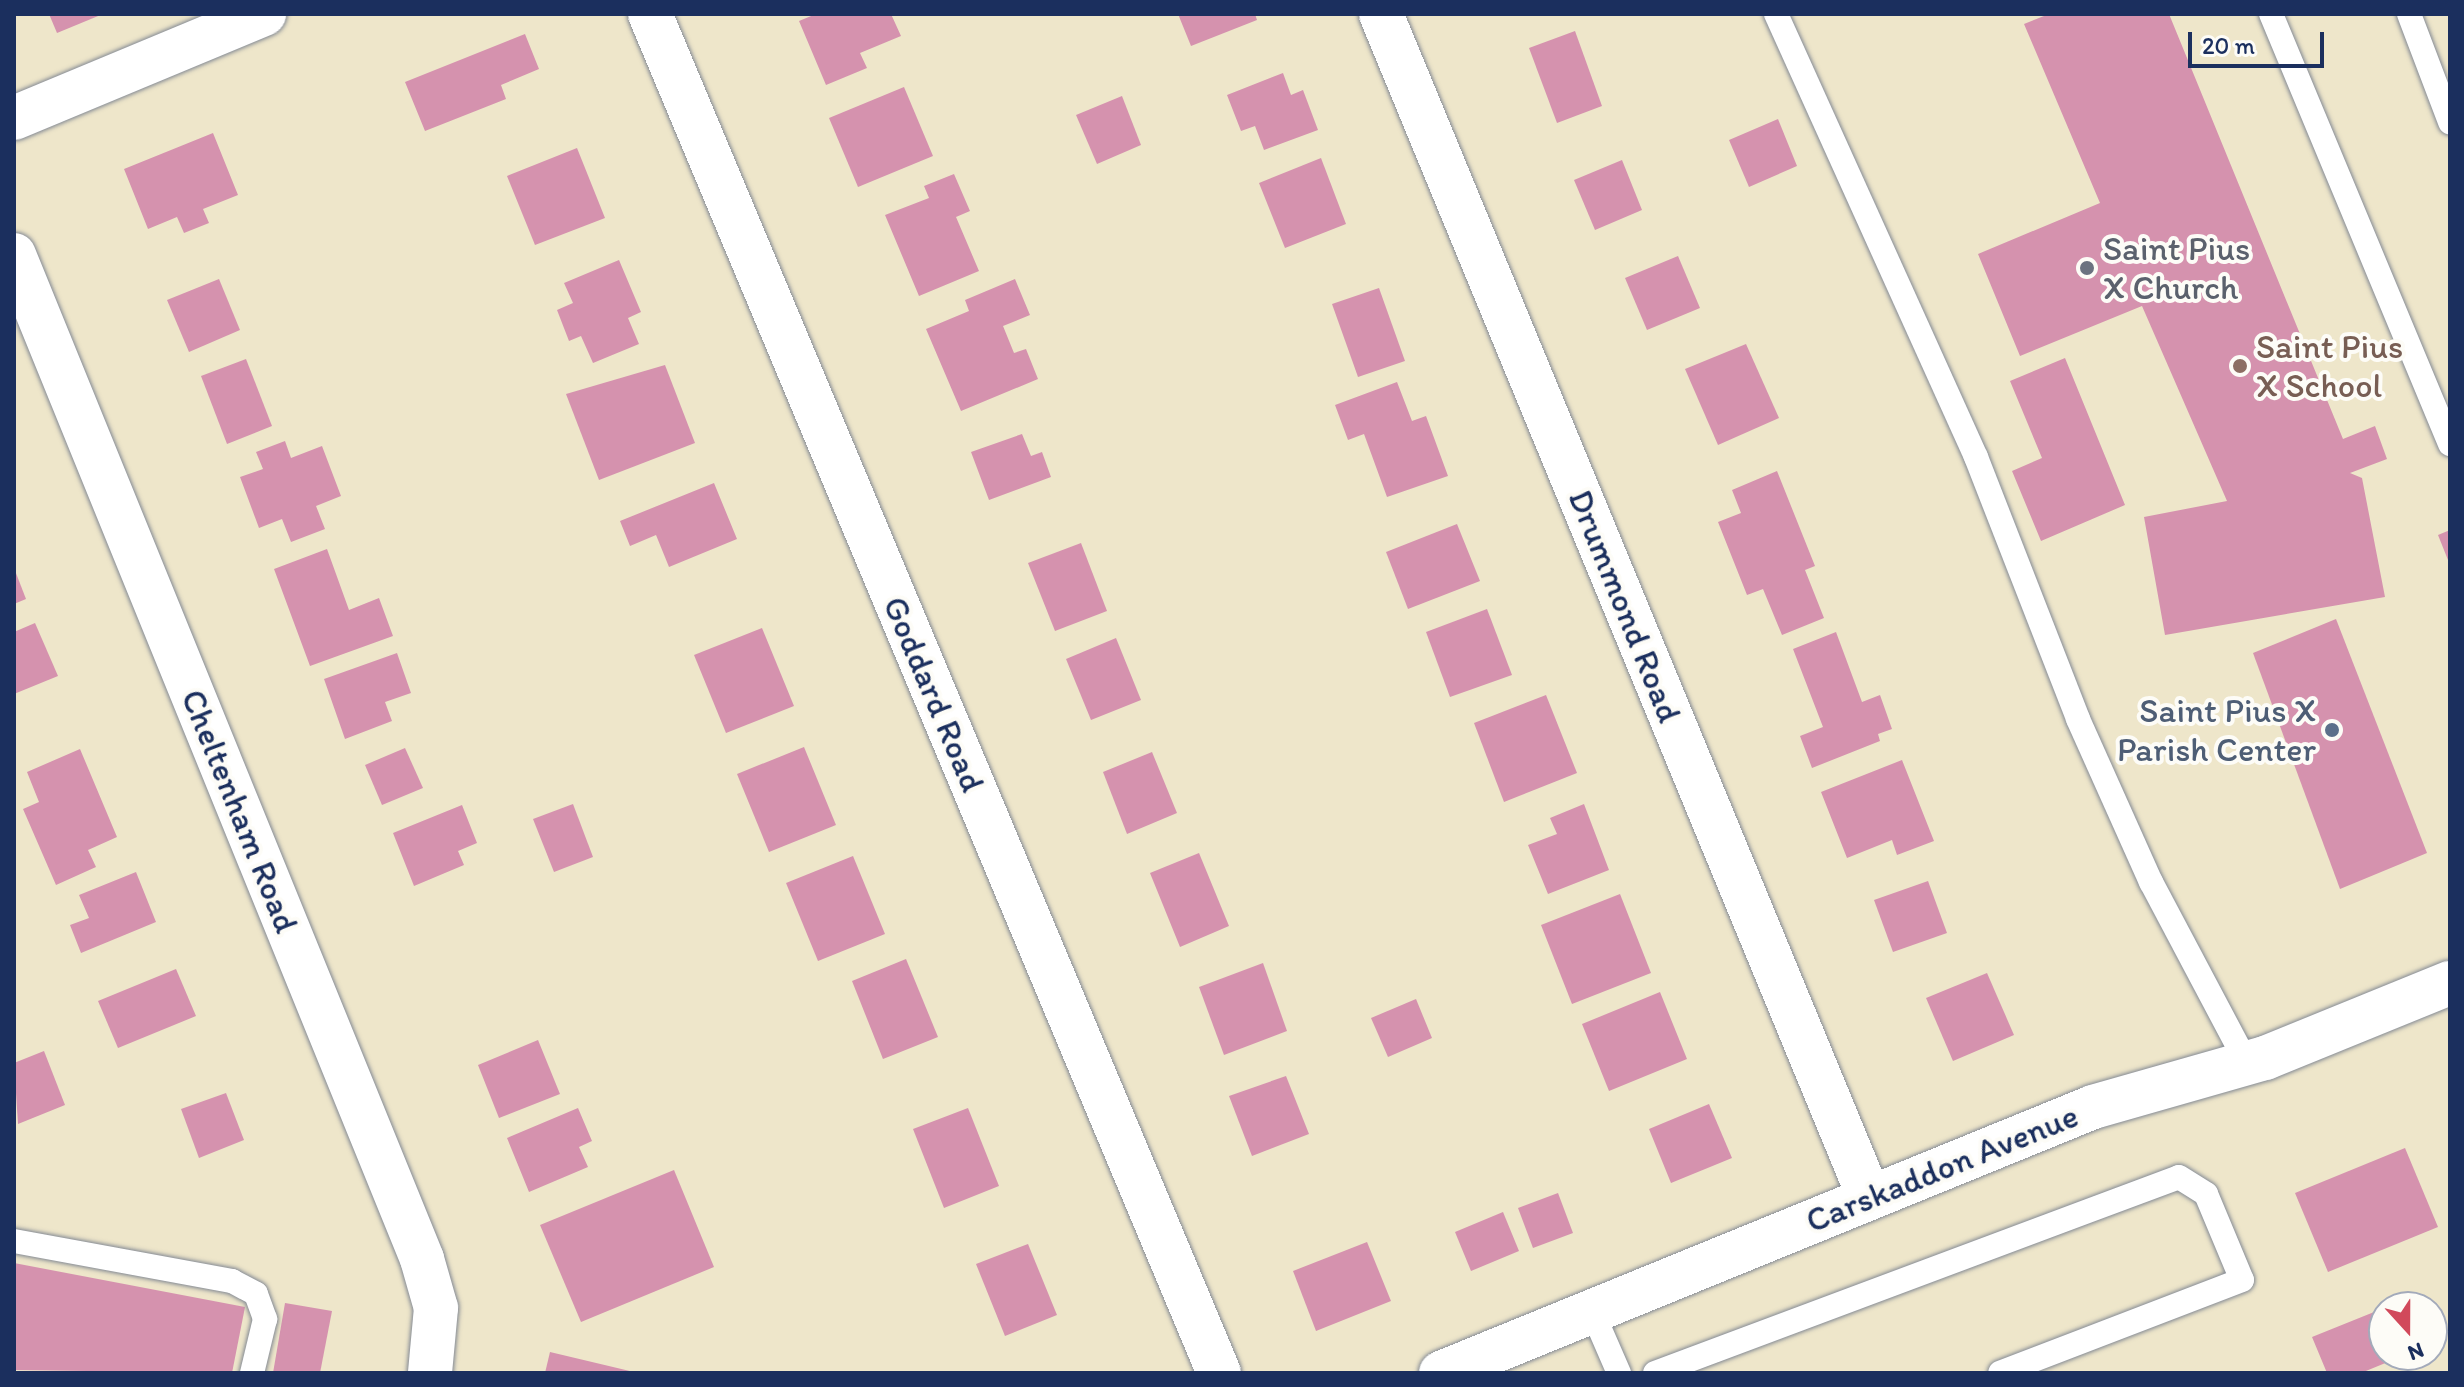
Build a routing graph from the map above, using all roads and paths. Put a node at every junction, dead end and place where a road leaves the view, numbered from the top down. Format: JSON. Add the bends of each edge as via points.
{"nodes":[{"id":1,"x":264,"y":14,"type":"edge"},
{"id":2,"x":650,"y":14,"type":"edge"},
{"id":3,"x":1381,"y":14,"type":"edge"},
{"id":4,"x":1776,"y":14,"type":"edge"},
{"id":5,"x":2271,"y":14,"type":"edge"},
{"id":6,"x":2409,"y":14,"type":"edge"},
{"id":7,"x":14,"y":118,"type":"edge"},
{"id":8,"x":2450,"y":122,"type":"edge"},
{"id":9,"x":14,"y":255,"type":"edge"},
{"id":10,"x":2450,"y":444,"type":"edge"},
{"id":11,"x":2450,"y":983,"type":"edge"},
{"id":12,"x":2247,"y":1063,"type":"junction"},
{"id":13,"x":1869,"y":1197,"type":"junction"},
{"id":14,"x":14,"y":1241,"type":"edge"},
{"id":15,"x":1592,"y":1311,"type":"junction"},
{"id":16,"x":252,"y":1373,"type":"edge"},
{"id":17,"x":430,"y":1373,"type":"edge"},
{"id":18,"x":1219,"y":1373,"type":"edge"},
{"id":19,"x":1441,"y":1373,"type":"edge"},
{"id":20,"x":1619,"y":1373,"type":"edge"},
{"id":21,"x":1655,"y":1373,"type":"edge"},
{"id":22,"x":2000,"y":1373,"type":"edge"}],
"edges":[{"from":1,"to":7,"type":"street"},
{"from":2,"to":18,"type":"street","name":"Goddard Road"},
{"from":3,"to":13,"type":"street","name":"Drummond Road"},
{"from":4,"to":12,"type":"lane","via":[[1976,457],[2078,719],[2151,882]]},
{"from":5,"to":10,"type":"lane"},
{"from":6,"to":8,"type":"lane"},
{"from":9,"to":17,"type":"street","name":"Cheltenham Road","via":[[422,1259],[436,1308]]},
{"from":11,"to":12,"type":"street","name":"Carskaddon Avenue"},
{"from":12,"to":13,"type":"street","name":"Carskaddon Avenue","via":[[2093,1107]]},
{"from":13,"to":15,"type":"street","name":"Carskaddon Avenue"},
{"from":14,"to":16,"type":"lane","via":[[244,1287],[256,1294],[265,1319]]},
{"from":15,"to":19,"type":"street","name":"Carskaddon Avenue"},
{"from":15,"to":20,"type":"lane"},
{"from":21,"to":22,"type":"lane","via":[[2179,1177],[2206,1194],[2242,1280]]}]}
